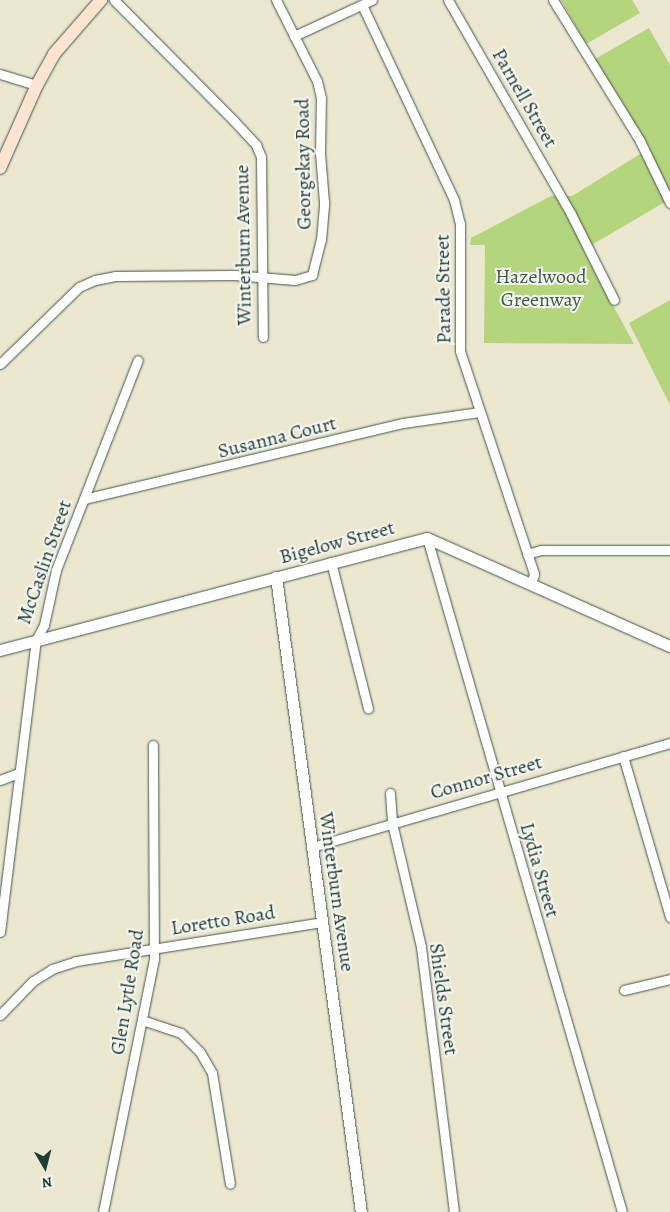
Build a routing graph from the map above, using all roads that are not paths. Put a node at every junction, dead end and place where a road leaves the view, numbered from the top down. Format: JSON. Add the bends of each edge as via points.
{"nodes":[{"id":1,"x":101,"y":0,"type":"edge"},
{"id":2,"x":114,"y":0,"type":"edge"},
{"id":3,"x":276,"y":0,"type":"edge"},
{"id":4,"x":372,"y":0,"type":"edge"},
{"id":5,"x":448,"y":0,"type":"edge"},
{"id":6,"x":553,"y":0,"type":"edge"},
{"id":7,"x":362,"y":5,"type":"junction"},
{"id":8,"x":294,"y":36,"type":"junction"},
{"id":9,"x":0,"y":74,"type":"edge"},
{"id":10,"x":37,"y":85,"type":"junction"},
{"id":11,"x":0,"y":168,"type":"edge"},
{"id":12,"x":669,"y":202,"type":"edge"},
{"id":13,"x":263,"y":279,"type":"junction"},
{"id":14,"x":614,"y":300,"type":"dead end"},
{"id":15,"x":263,"y":338,"type":"dead end"},
{"id":16,"x":138,"y":360,"type":"dead end"},
{"id":17,"x":0,"y":364,"type":"edge"},
{"id":18,"x":479,"y":412,"type":"junction"},
{"id":19,"x":84,"y":500,"type":"junction"},
{"id":20,"x":427,"y":538,"type":"junction"},
{"id":21,"x":670,"y":550,"type":"edge"},
{"id":22,"x":527,"y":554,"type":"junction"},
{"id":23,"x":331,"y":562,"type":"junction"},
{"id":24,"x":276,"y":577,"type":"junction"},
{"id":25,"x":531,"y":583,"type":"junction"},
{"id":26,"x":36,"y":640,"type":"junction"},
{"id":27,"x":670,"y":646,"type":"edge"},
{"id":28,"x":0,"y":650,"type":"edge"},
{"id":29,"x":368,"y":708,"type":"dead end"},
{"id":30,"x":670,"y":743,"type":"edge"},
{"id":31,"x":153,"y":744,"type":"dead end"},
{"id":32,"x":623,"y":756,"type":"junction"},
{"id":33,"x":18,"y":773,"type":"junction"},
{"id":34,"x":0,"y":780,"type":"edge"},
{"id":35,"x":501,"y":790,"type":"junction"},
{"id":36,"x":390,"y":793,"type":"dead end"},
{"id":37,"x":392,"y":823,"type":"junction"},
{"id":38,"x":312,"y":847,"type":"junction"},
{"id":39,"x":670,"y":916,"type":"edge"},
{"id":40,"x":322,"y":922,"type":"junction"},
{"id":41,"x":0,"y":932,"type":"edge"},
{"id":42,"x":155,"y":948,"type":"junction"},
{"id":43,"x":670,"y":979,"type":"edge"},
{"id":44,"x":624,"y":990,"type":"dead end"},
{"id":45,"x":0,"y":1015,"type":"edge"},
{"id":46,"x":142,"y":1020,"type":"junction"},
{"id":47,"x":230,"y":1184,"type":"dead end"},
{"id":48,"x":103,"y":1212,"type":"edge"},
{"id":49,"x":361,"y":1212,"type":"edge"},
{"id":50,"x":454,"y":1212,"type":"edge"},
{"id":51,"x":622,"y":1212,"type":"edge"}],
"edges":[{"from":1,"to":10,"type":"main road","via":[[54,54]]},
{"from":2,"to":13,"type":"street","name":"Winterburn Avenue","via":[[256,145],[263,176]]},
{"from":3,"to":8,"type":"street","name":"Georgekay Road"},
{"from":4,"to":7,"type":"street"},
{"from":5,"to":14,"type":"street","name":"Parnell Street","via":[[571,214]]},
{"from":6,"to":12,"type":"street","via":[[640,141]]},
{"from":7,"to":8,"type":"street"},
{"from":7,"to":18,"type":"street","name":"Parade Street","via":[[454,200],[460,224],[460,351]]},
{"from":8,"to":13,"type":"street","name":"Georgekay Road","via":[[317,81],[321,98],[322,240],[312,275],[295,280]]},
{"from":9,"to":10,"type":"street"},
{"from":10,"to":11,"type":"main road"},
{"from":13,"to":15,"type":"street","name":"Winterburn Avenue"},
{"from":13,"to":17,"type":"street","via":[[224,275],[115,276],[95,280],[79,287]]},
{"from":16,"to":19,"type":"street","name":"McCaslin Street"},
{"from":18,"to":19,"type":"street","name":"Susanna Court","via":[[434,416]]},
{"from":18,"to":22,"type":"street","name":"Parade Street"},
{"from":19,"to":26,"type":"street","name":"McCaslin Street","via":[[56,570],[44,625]]},
{"from":20,"to":23,"type":"street","name":"Bigelow Street"},
{"from":20,"to":25,"type":"street"},
{"from":20,"to":35,"type":"street","name":"Lydia Street"},
{"from":21,"to":22,"type":"street","via":[[540,550]]},
{"from":22,"to":25,"type":"street","name":"Parade Street","via":[[534,574]]},
{"from":23,"to":24,"type":"street","name":"Bigelow Street"},
{"from":23,"to":29,"type":"street"},
{"from":24,"to":26,"type":"street","name":"Bigelow Street"},
{"from":24,"to":38,"type":"street","name":"Winterburn Avenue"},
{"from":25,"to":27,"type":"street"},
{"from":26,"to":28,"type":"street","name":"Bigelow Street"},
{"from":26,"to":33,"type":"street","name":"McCaslin Street"},
{"from":30,"to":32,"type":"street","name":"Connor Street"},
{"from":31,"to":42,"type":"street","name":"Glen Lytle Road"},
{"from":32,"to":35,"type":"street","name":"Connor Street"},
{"from":32,"to":39,"type":"street"},
{"from":33,"to":34,"type":"street"},
{"from":33,"to":41,"type":"street","name":"McCaslin Street"},
{"from":35,"to":37,"type":"street","name":"Connor Street"},
{"from":35,"to":51,"type":"street","name":"Lydia Street"},
{"from":36,"to":37,"type":"street","name":"Shields Street"},
{"from":37,"to":38,"type":"street","name":"Connor Street"},
{"from":37,"to":50,"type":"street","name":"Shields Street","via":[[421,947]]},
{"from":38,"to":40,"type":"street","name":"Winterburn Avenue"},
{"from":40,"to":42,"type":"street","name":"Loretto Road"},
{"from":40,"to":49,"type":"street","name":"Winterburn Avenue"},
{"from":42,"to":45,"type":"street","name":"Loretto Road","via":[[86,959],[52,969],[16,995]]},
{"from":42,"to":46,"type":"street","name":"Glen Lytle Road"},
{"from":43,"to":44,"type":"street"},
{"from":46,"to":47,"type":"street","via":[[181,1034],[200,1052],[212,1073]]},
{"from":46,"to":48,"type":"street","name":"Glen Lytle Road"}]}
